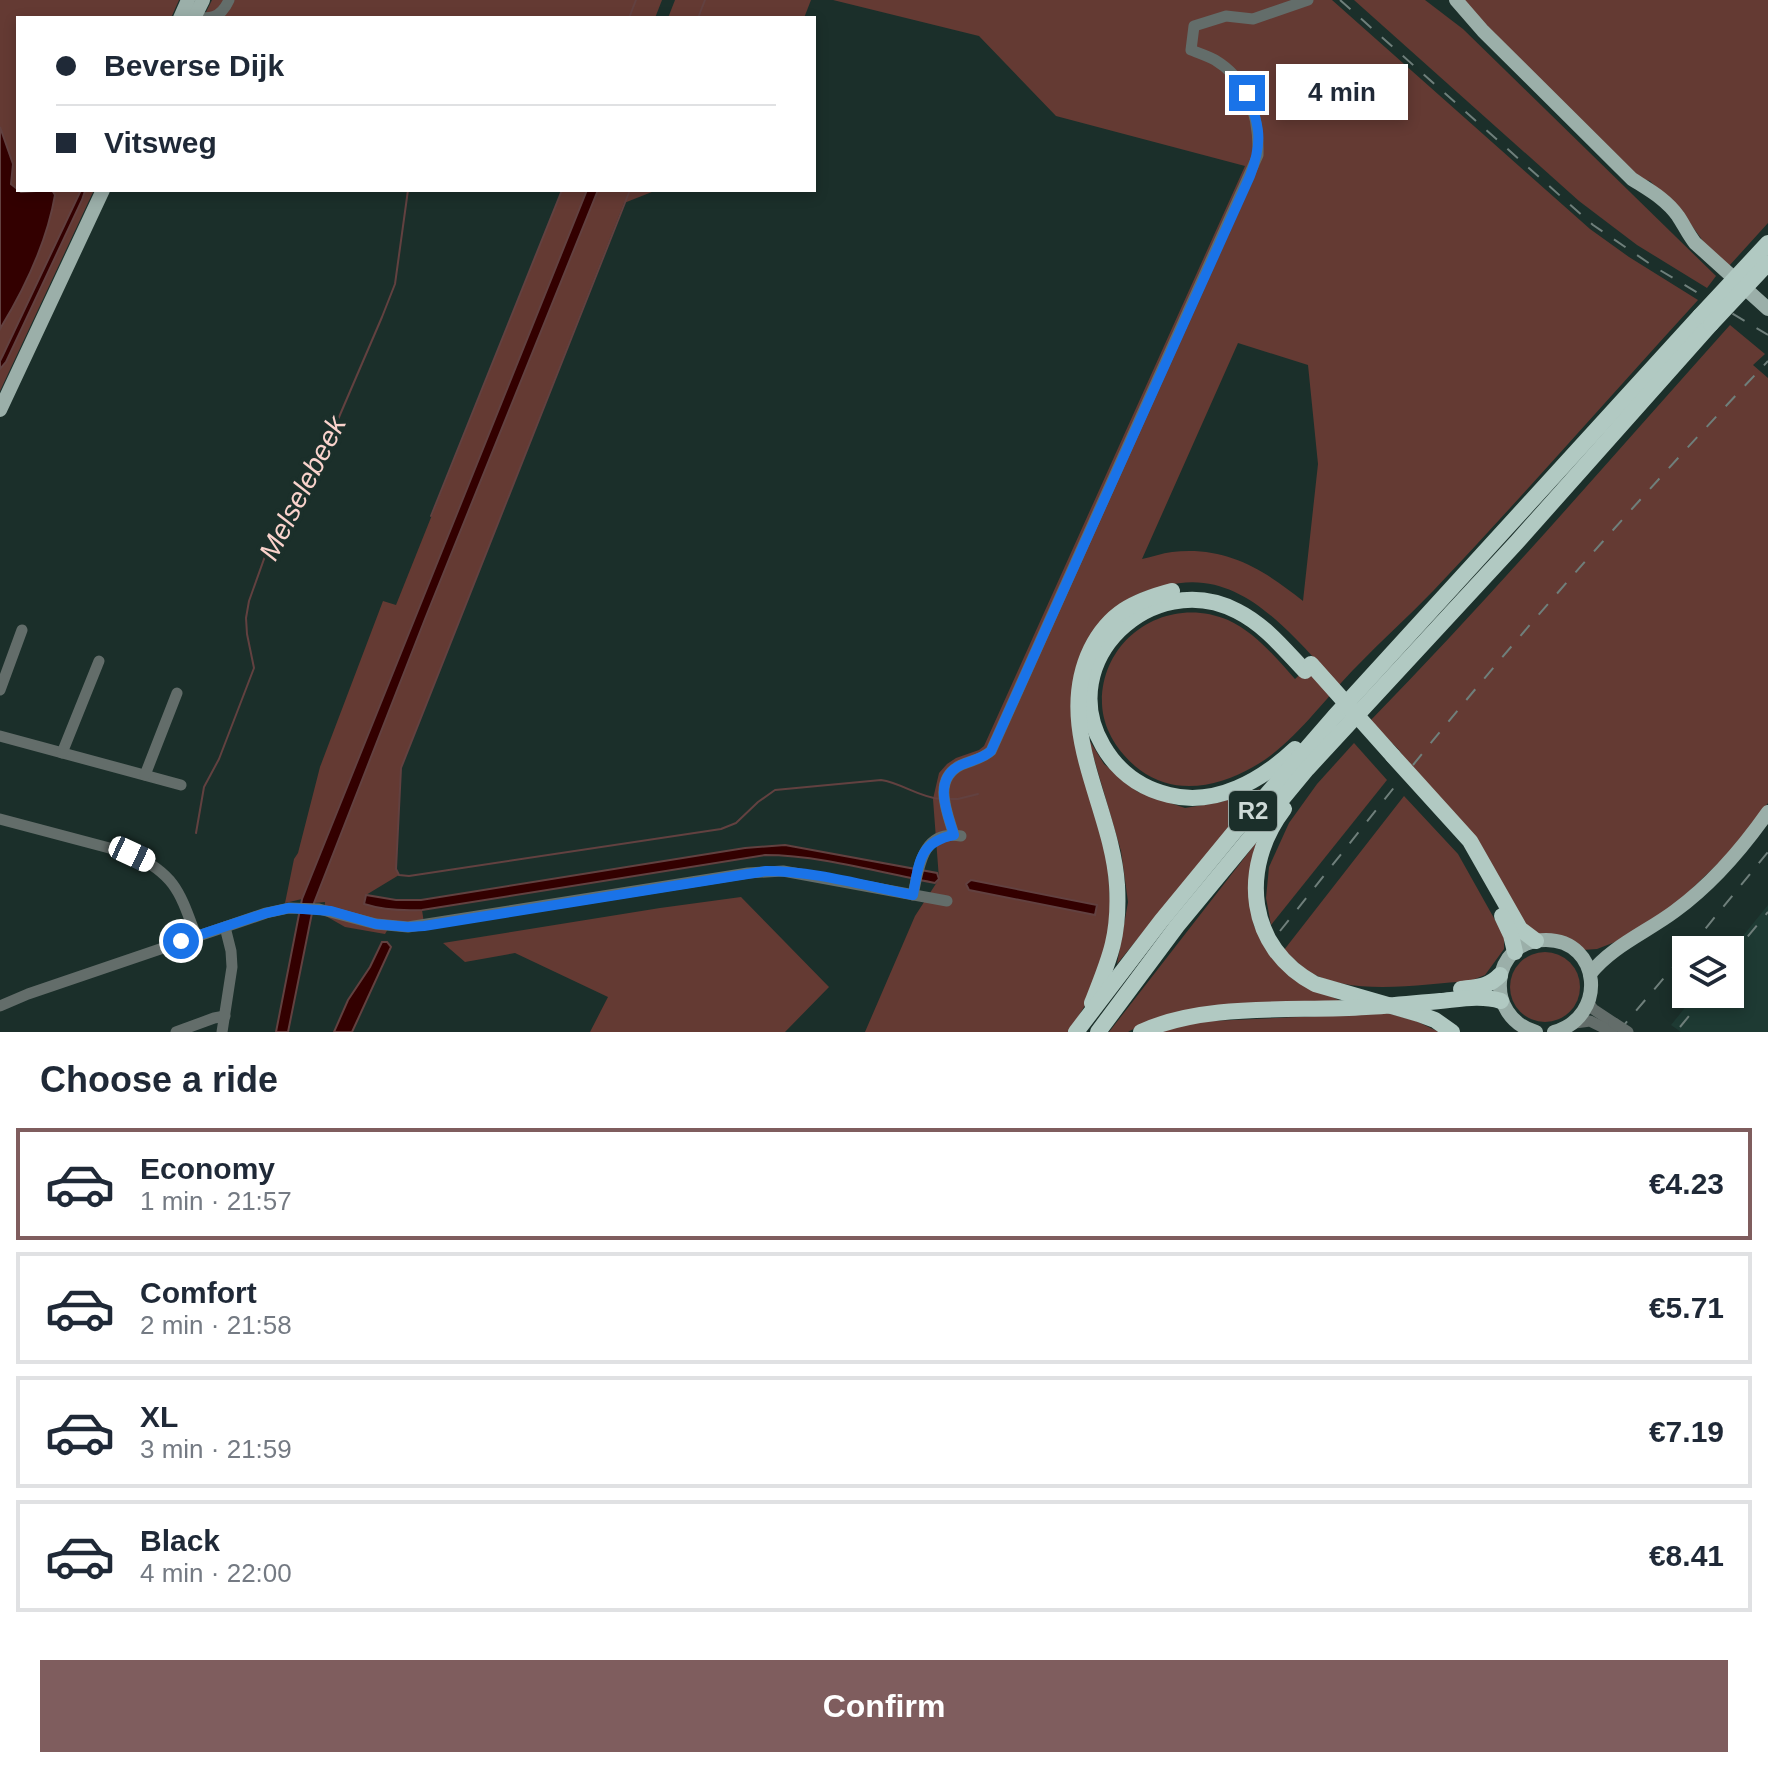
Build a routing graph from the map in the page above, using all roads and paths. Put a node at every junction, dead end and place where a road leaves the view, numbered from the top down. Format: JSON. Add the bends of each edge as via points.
{"nodes":[{"id":1,"x":203,"y":0,"type":"edge"},
{"id":2,"x":229,"y":0,"type":"edge"},
{"id":3,"x":1308,"y":0,"type":"edge"},
{"id":4,"x":1444,"y":0,"type":"edge"},
{"id":5,"x":1456,"y":0,"type":"edge"},
{"id":6,"x":188,"y":13,"type":"edge"},
{"id":7,"x":216,"y":16,"type":"edge"},
{"id":8,"x":1483,"y":31,"type":"junction"},
{"id":9,"x":102,"y":192,"type":"edge"},
{"id":10,"x":1768,"y":243,"type":"edge"},
{"id":11,"x":1768,"y":263,"type":"edge"},
{"id":12,"x":1768,"y":309,"type":"edge"},
{"id":13,"x":1706,"y":320,"type":"junction"},
{"id":14,"x":0,"y":410,"type":"edge"},
{"id":15,"x":1441,"y":599,"type":"junction"},
{"id":16,"x":22,"y":630,"type":"dead end"},
{"id":17,"x":99,"y":661,"type":"dead end"},
{"id":18,"x":1308,"y":668,"type":"junction"},
{"id":19,"x":0,"y":690,"type":"edge"},
{"id":20,"x":177,"y":693,"type":"dead end"},
{"id":21,"x":1367,"y":704,"type":"junction"},
{"id":22,"x":0,"y":736,"type":"edge"},
{"id":23,"x":62,"y":753,"type":"junction"},
{"id":24,"x":1390,"y":759,"type":"junction"},
{"id":25,"x":145,"y":775,"type":"junction"},
{"id":26,"x":181,"y":785,"type":"dead end"},
{"id":27,"x":1768,"y":812,"type":"edge"},
{"id":28,"x":0,"y":819,"type":"edge"},
{"id":29,"x":914,"y":888,"type":"junction"},
{"id":30,"x":947,"y":901,"type":"dead end"},
{"id":31,"x":225,"y":927,"type":"junction"},
{"id":32,"x":196,"y":936,"type":"junction"},
{"id":33,"x":1536,"y":941,"type":"junction"},
{"id":34,"x":1625,"y":943,"type":"junction"},
{"id":35,"x":1515,"y":952,"type":"junction"},
{"id":36,"x":1580,"y":955,"type":"junction"},
{"id":37,"x":1590,"y":974,"type":"junction"},
{"id":38,"x":1500,"y":975,"type":"junction"},
{"id":39,"x":1359,"y":996,"type":"junction"},
{"id":40,"x":1501,"y":1001,"type":"junction"},
{"id":41,"x":1589,"y":1003,"type":"junction"},
{"id":42,"x":0,"y":1006,"type":"edge"},
{"id":43,"x":1389,"y":1006,"type":"junction"},
{"id":44,"x":225,"y":1016,"type":"junction"},
{"id":45,"x":1575,"y":1023,"type":"junction"},
{"id":46,"x":1611,"y":1028,"type":"edge"},
{"id":47,"x":1527,"y":1030,"type":"edge"},
{"id":48,"x":176,"y":1032,"type":"edge"},
{"id":49,"x":222,"y":1032,"type":"edge"},
{"id":50,"x":1076,"y":1032,"type":"edge"},
{"id":51,"x":1098,"y":1032,"type":"edge"},
{"id":52,"x":1141,"y":1032,"type":"edge"},
{"id":53,"x":1452,"y":1032,"type":"edge"},
{"id":54,"x":1554,"y":1032,"type":"edge"},
{"id":55,"x":1628,"y":1032,"type":"edge"}],
"edges":[{"from":1,"to":6,"type":"main road"},
{"from":2,"to":7,"type":"street"},
{"from":3,"to":29,"type":"street","via":[[1253,19],[1226,16],[1194,26],[1191,50],[1223,66],[1247,93],[1256,116],[1258,155],[991,751],[946,778],[944,801],[957,836],[932,841]]},
{"from":4,"to":8,"type":"main road"},
{"from":5,"to":8,"type":"main road"},
{"from":8,"to":12,"type":"main road","via":[[1632,179],[1654,192],[1689,236]]},
{"from":9,"to":14,"type":"main road"},
{"from":10,"to":13,"type":"highway","number":"R2","bridge":true},
{"from":11,"to":13,"type":"highway","number":"R2","bridge":true},
{"from":13,"to":15,"type":"highway","number":"R2"},
{"from":13,"to":21,"type":"highway","number":"R2","via":[[1517,542]]},
{"from":15,"to":18,"type":"highway","via":[[1281,762],[1225,793],[1174,797],[1139,785],[1111,760],[1095,733],[1091,686],[1103,650],[1124,625],[1158,606],[1196,600],[1236,610]]},
{"from":15,"to":50,"type":"highway","number":"R2","via":[[1235,831]]},
{"from":16,"to":19,"type":"street"},
{"from":17,"to":23,"type":"street"},
{"from":18,"to":24,"type":"highway","bridge":true},
{"from":18,"to":50,"type":"highway","via":[[1249,607],[1196,589],[1137,601],[1098,636],[1084,663],[1077,713],[1112,854],[1117,929],[1092,1004]]},
{"from":20,"to":25,"type":"street"},
{"from":21,"to":39,"type":"highway","via":[[1280,816],[1263,851],[1256,888],[1265,936],[1285,964],[1315,984]]},
{"from":21,"to":51,"type":"highway","number":"R2","via":[[1186,915]]},
{"from":22,"to":23,"type":"street"},
{"from":23,"to":25,"type":"street"},
{"from":24,"to":33,"type":"highway","via":[[1470,841],[1520,929]]},
{"from":24,"to":35,"type":"highway","via":[[1463,847],[1508,926]]},
{"from":25,"to":26,"type":"street"},
{"from":27,"to":34,"type":"main road","via":[[1706,885]]},
{"from":28,"to":32,"type":"street","via":[[150,863],[181,895]]},
{"from":29,"to":30,"type":"street"},
{"from":29,"to":31,"type":"street","via":[[766,871],[424,926],[376,924],[296,907]]},
{"from":31,"to":32,"type":"street"},
{"from":31,"to":44,"type":"street","via":[[232,967]]},
{"from":32,"to":42,"type":"street"},
{"from":33,"to":35,"type":"main road"},
{"from":33,"to":36,"type":"main road","via":[[1555,941]]},
{"from":34,"to":36,"type":"main road"},
{"from":34,"to":37,"type":"main road"},
{"from":35,"to":38,"type":"main road"},
{"from":36,"to":37,"type":"main road"},
{"from":37,"to":41,"type":"main road"},
{"from":38,"to":39,"type":"highway","via":[[1479,987]]},
{"from":38,"to":40,"type":"main road"},
{"from":39,"to":43,"type":"highway"},
{"from":40,"to":43,"type":"highway","via":[[1476,998]]},
{"from":40,"to":47,"type":"main road"},
{"from":41,"to":45,"type":"main road"},
{"from":41,"to":46,"type":"street"},
{"from":43,"to":52,"type":"highway","via":[[1211,1014]]},
{"from":43,"to":53,"type":"highway","via":[[1435,1020]]},
{"from":44,"to":48,"type":"street"},
{"from":44,"to":49,"type":"street"},
{"from":45,"to":46,"type":"street","via":[[1590,1021]]},
{"from":45,"to":54,"type":"main road"},
{"from":46,"to":55,"type":"street","bridge":true}]}
